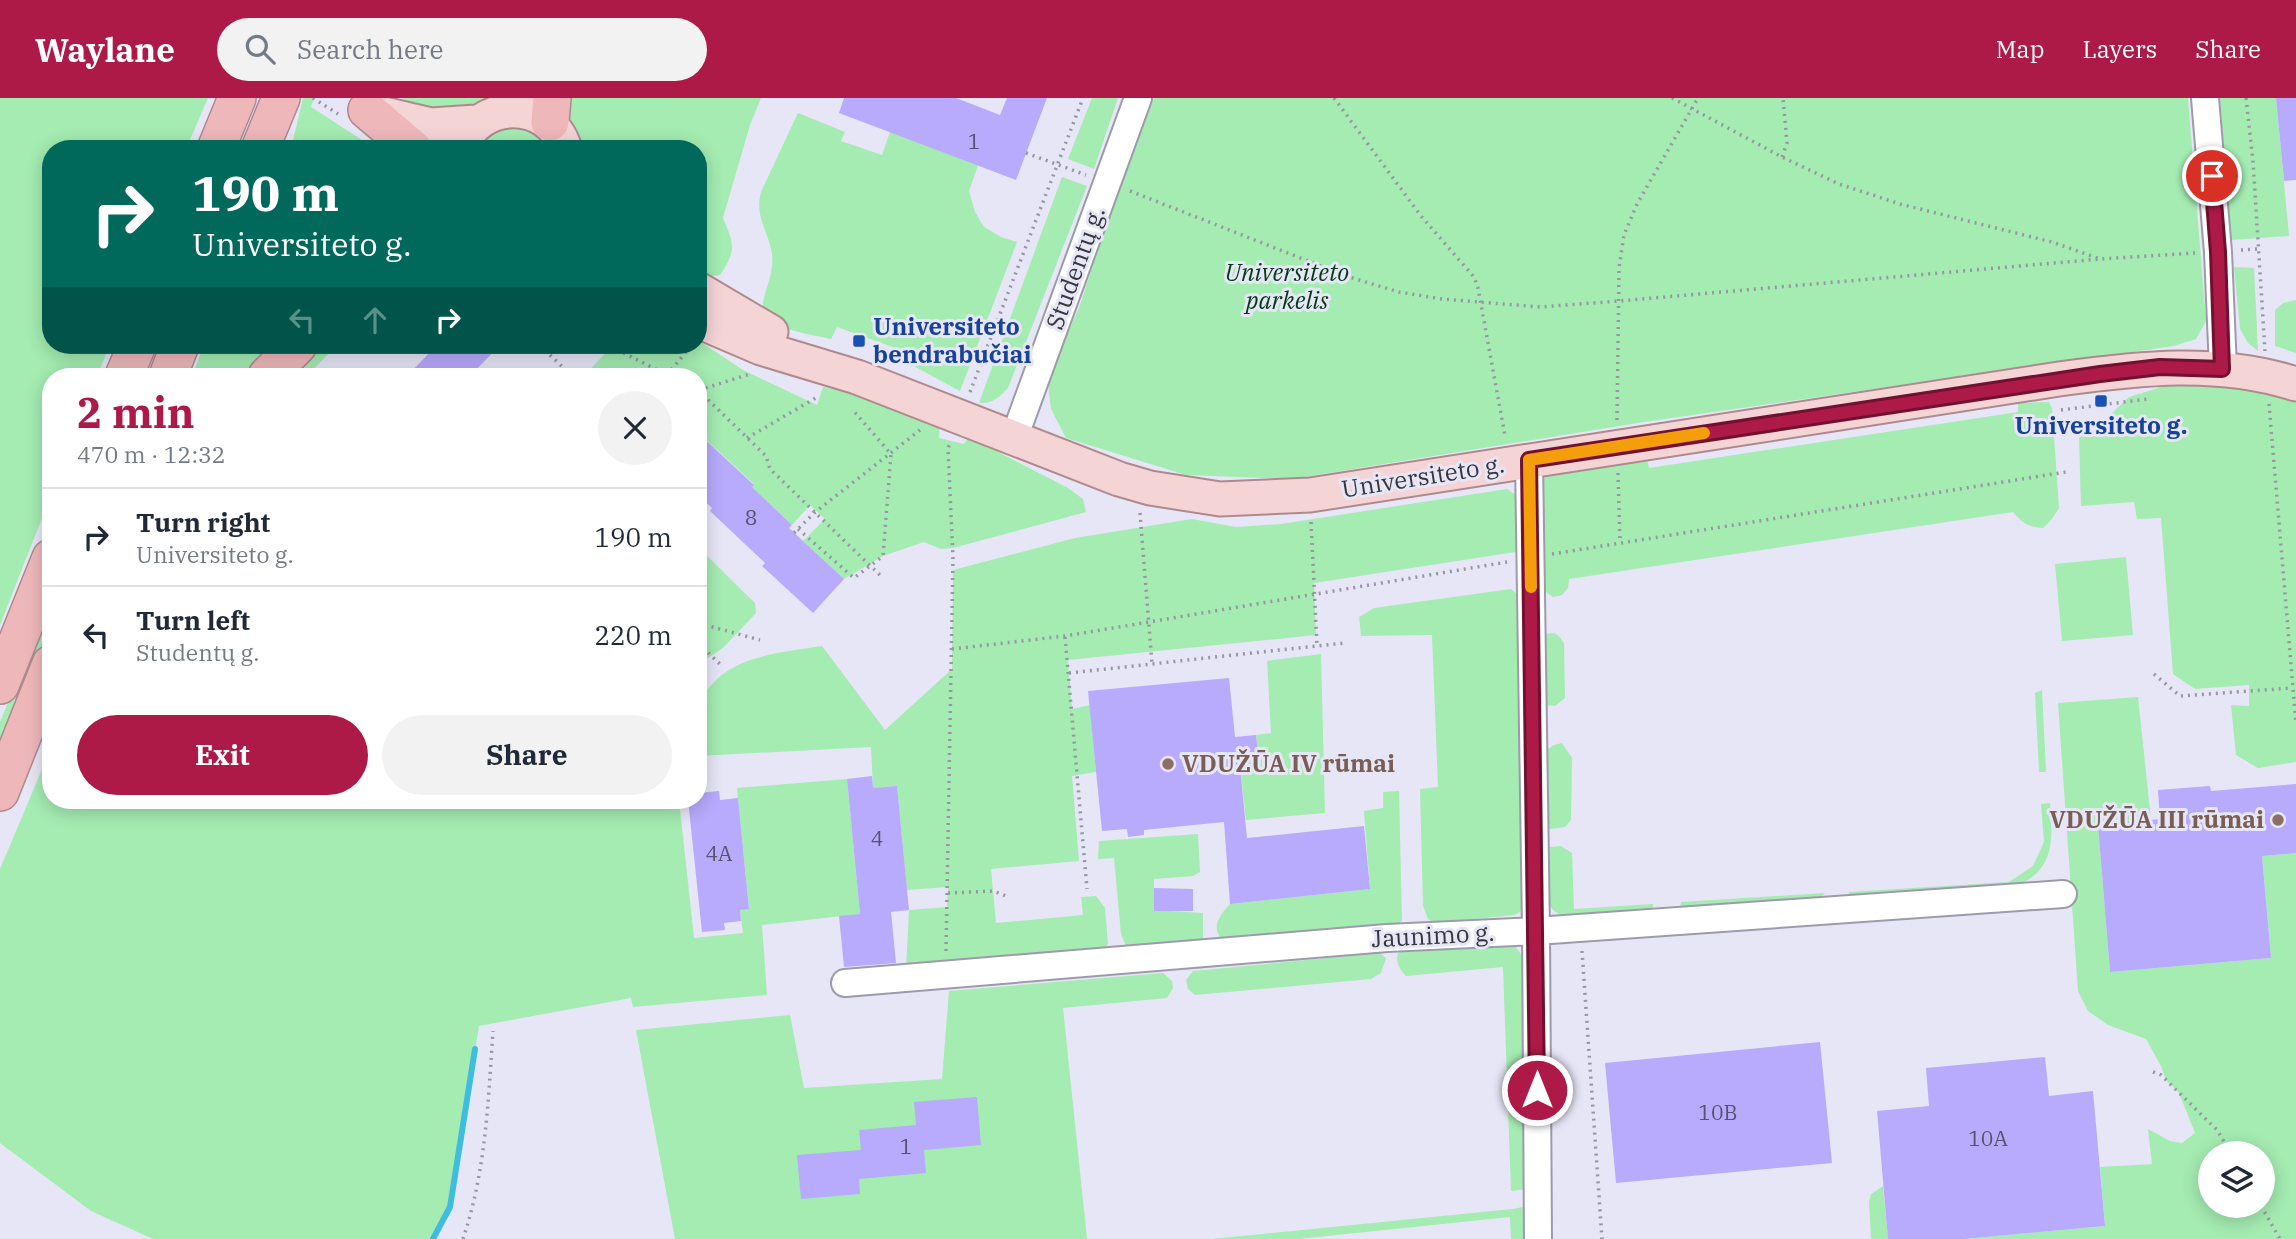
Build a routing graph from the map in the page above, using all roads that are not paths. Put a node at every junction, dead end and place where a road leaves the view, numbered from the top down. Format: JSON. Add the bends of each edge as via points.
{"nodes":[{"id":1,"x":237,"y":98,"type":"edge"},
{"id":2,"x":1138,"y":98,"type":"edge"},
{"id":3,"x":2205,"y":98,"type":"edge"},
{"id":4,"x":279,"y":102,"type":"edge"},
{"id":5,"x":358,"y":104,"type":"edge"},
{"id":6,"x":555,"y":123,"type":"edge"},
{"id":7,"x":468,"y":135,"type":"edge"},
{"id":8,"x":220,"y":140,"type":"edge"},
{"id":9,"x":264,"y":140,"type":"edge"},
{"id":10,"x":278,"y":140,"type":"edge"},
{"id":11,"x":402,"y":140,"type":"edge"},
{"id":12,"x":419,"y":140,"type":"edge"},
{"id":13,"x":707,"y":295,"type":"edge"},
{"id":14,"x":707,"y":324,"type":"edge"},
{"id":15,"x":289,"y":354,"type":"edge"},
{"id":16,"x":275,"y":368,"type":"edge"},
{"id":17,"x":2222,"y":369,"type":"junction"},
{"id":18,"x":2282,"y":380,"type":"edge"},
{"id":19,"x":855,"y":393,"type":"junction"},
{"id":20,"x":1014,"y":438,"type":"junction"},
{"id":21,"x":1519,"y":461,"type":"junction"},
{"id":22,"x":42,"y":580,"type":"edge"},
{"id":23,"x":0,"y":685,"type":"edge"},
{"id":24,"x":42,"y":687,"type":"edge"},
{"id":25,"x":0,"y":792,"type":"edge"},
{"id":26,"x":2063,"y":894,"type":"dead end"},
{"id":27,"x":1536,"y":931,"type":"junction"},
{"id":28,"x":845,"y":983,"type":"dead end"},
{"id":29,"x":1538,"y":1239,"type":"edge"}],
"edges":[{"from":1,"to":8,"type":"highway"},
{"from":2,"to":20,"type":"street","name":"Studentų g."},
{"from":3,"to":17,"type":"street"},
{"from":4,"to":9,"type":"highway"},
{"from":4,"to":10,"type":"highway"},
{"from":5,"to":7,"type":"main road"},
{"from":5,"to":11,"type":"highway"},
{"from":5,"to":12,"type":"main road"},
{"from":6,"to":7,"type":"main road","via":[[521,108],[505,108],[489,112]]},
{"from":13,"to":19,"type":"main road","name":"Universiteto g."},
{"from":14,"to":19,"type":"main road","name":"Universiteto g."},
{"from":15,"to":16,"type":"highway"},
{"from":17,"to":18,"type":"main road","name":"Universiteto g."},
{"from":17,"to":21,"type":"main road","name":"Universiteto g.","via":[[2160,367],[2100,374]]},
{"from":19,"to":20,"type":"main road","name":"Universiteto g.","via":[[960,418]]},
{"from":20,"to":21,"type":"main road","name":"Universiteto g.","via":[[1119,479],[1220,499],[1310,495]]},
{"from":21,"to":27,"type":"street"},
{"from":22,"to":23,"type":"highway"},
{"from":24,"to":25,"type":"highway"},
{"from":26,"to":27,"type":"street","name":"Jaunimo g."},
{"from":27,"to":28,"type":"street","name":"Jaunimo g.","via":[[1387,938]]},
{"from":27,"to":29,"type":"street"}]}
